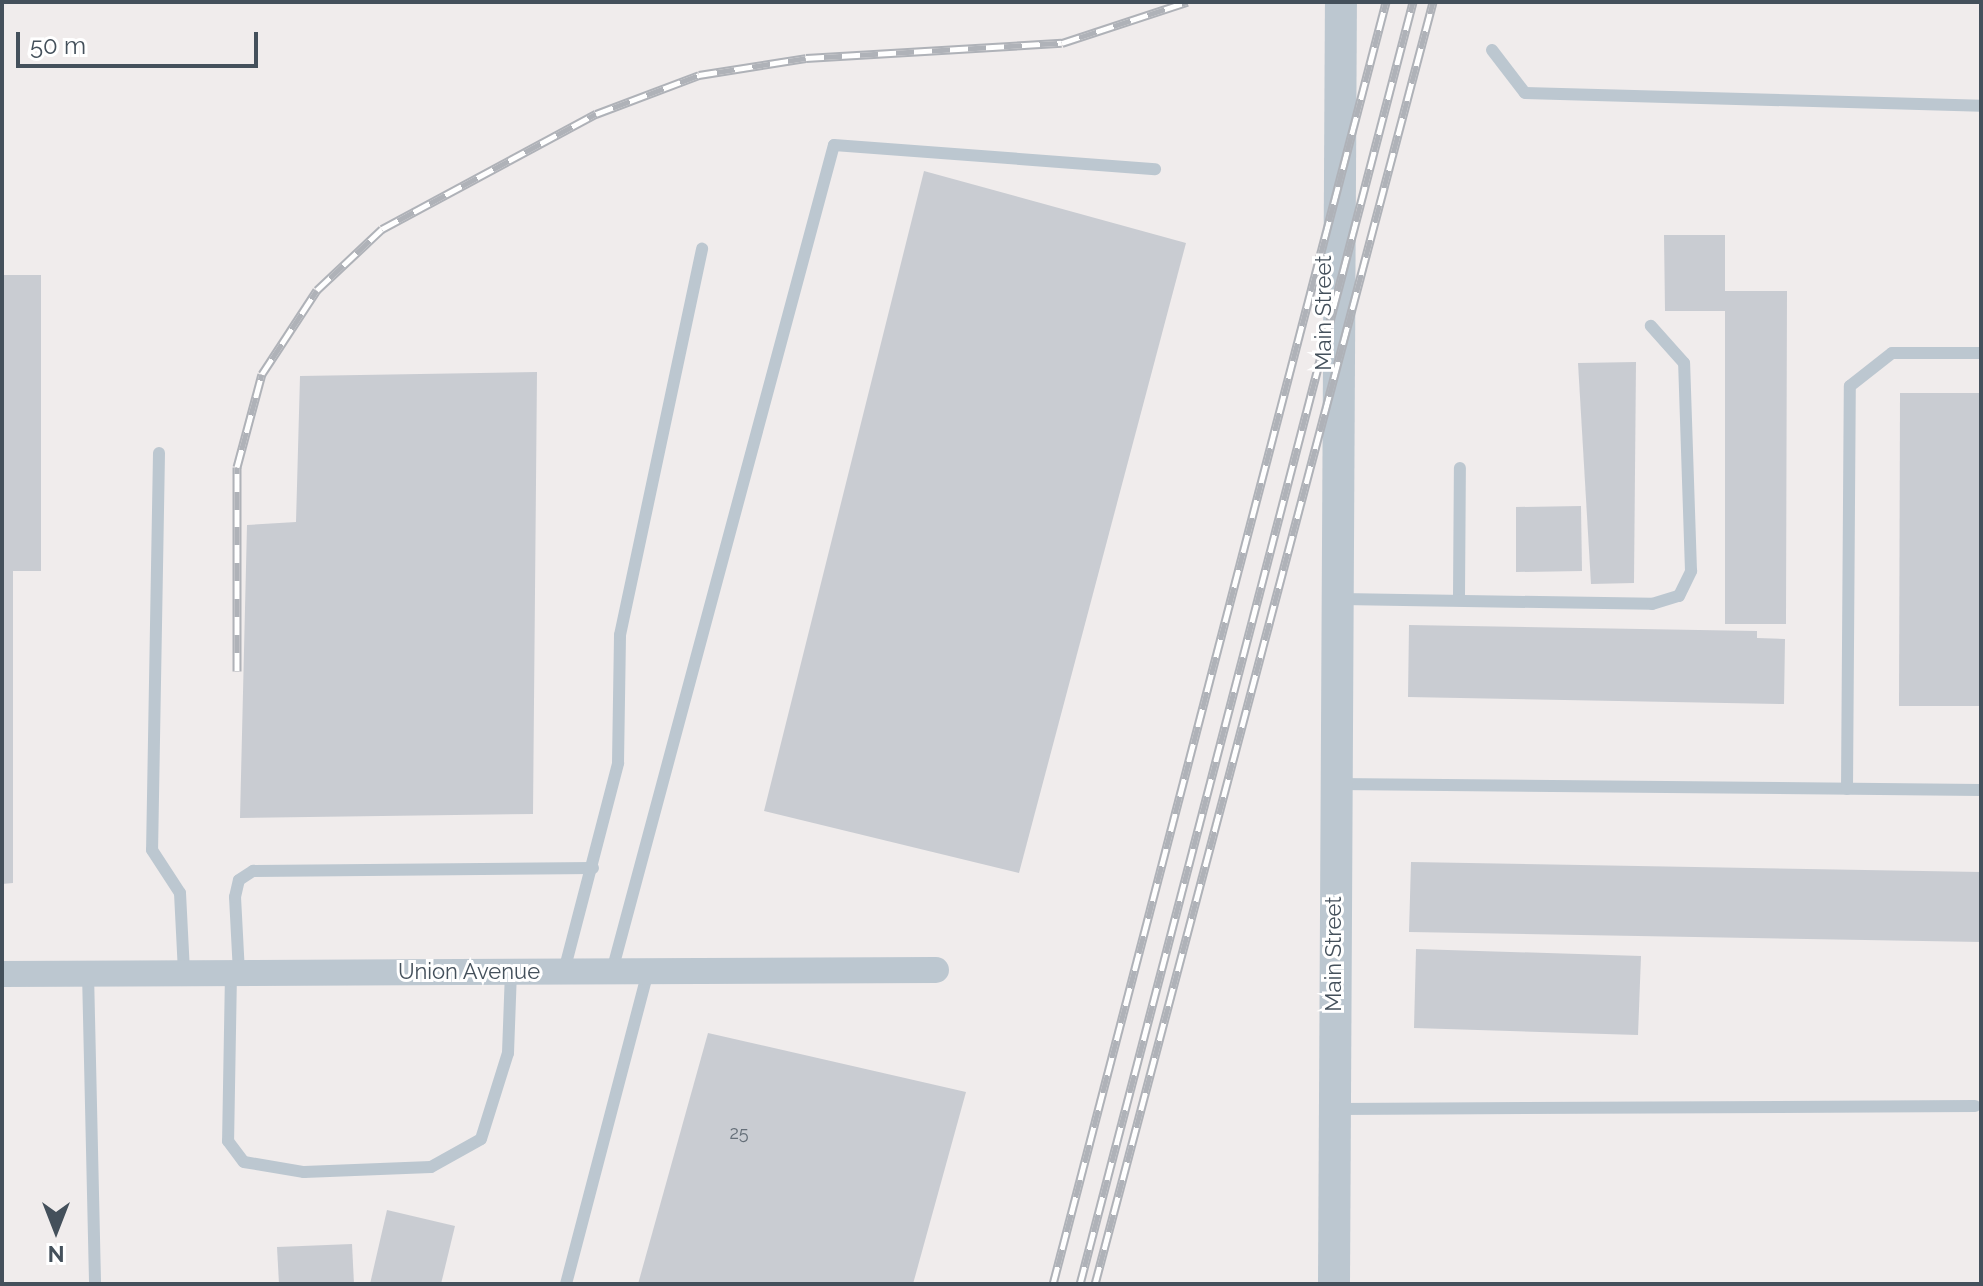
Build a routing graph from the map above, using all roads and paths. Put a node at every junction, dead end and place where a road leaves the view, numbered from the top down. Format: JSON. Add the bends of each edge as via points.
{"nodes":[{"id":1,"x":1324,"y":2,"type":"edge"},
{"id":2,"x":1341,"y":2,"type":"edge"},
{"id":3,"x":1492,"y":50,"type":"dead end"},
{"id":4,"x":1981,"y":106,"type":"edge"},
{"id":5,"x":1155,"y":169,"type":"dead end"},
{"id":6,"x":702,"y":249,"type":"dead end"},
{"id":7,"x":1651,"y":326,"type":"dead end"},
{"id":8,"x":1981,"y":353,"type":"edge"},
{"id":9,"x":159,"y":453,"type":"dead end"},
{"id":10,"x":1460,"y":468,"type":"dead end"},
{"id":11,"x":1459,"y":596,"type":"junction"},
{"id":12,"x":1339,"y":611,"type":"junction"},
{"id":13,"x":1334,"y":784,"type":"junction"},
{"id":14,"x":1847,"y":789,"type":"junction"},
{"id":15,"x":1981,"y":790,"type":"edge"},
{"id":16,"x":593,"y":868,"type":"junction"},
{"id":17,"x":936,"y":970,"type":"dead end"},
{"id":18,"x":511,"y":971,"type":"junction"},
{"id":19,"x":564,"y":971,"type":"junction"},
{"id":20,"x":612,"y":971,"type":"junction"},
{"id":21,"x":648,"y":971,"type":"junction"},
{"id":22,"x":88,"y":973,"type":"junction"},
{"id":23,"x":184,"y":973,"type":"junction"},
{"id":24,"x":235,"y":973,"type":"junction"},
{"id":25,"x":2,"y":974,"type":"edge"},
{"id":26,"x":1975,"y":1106,"type":"dead end"},
{"id":27,"x":1334,"y":1109,"type":"junction"},
{"id":28,"x":95,"y":1284,"type":"edge"},
{"id":29,"x":566,"y":1284,"type":"edge"},
{"id":30,"x":1334,"y":1284,"type":"edge"}],
"edges":[{"from":1,"to":12,"type":"street","name":"Main Street","via":[[1323,421],[1329,598]]},
{"from":2,"to":12,"type":"street","name":"Main Street"},
{"from":3,"to":4,"type":"lane","via":[[1525,93]]},
{"from":5,"to":20,"type":"lane","via":[[834,145]]},
{"from":6,"to":16,"type":"lane","via":[[620,635],[618,763]]},
{"from":7,"to":11,"type":"lane","via":[[1684,363],[1691,571],[1679,596],[1652,604]]},
{"from":8,"to":14,"type":"lane","via":[[1892,353],[1850,386]]},
{"from":9,"to":23,"type":"lane","via":[[152,850],[180,893]]},
{"from":10,"to":11,"type":"lane"},
{"from":11,"to":12,"type":"lane"},
{"from":12,"to":13,"type":"street","name":"Main Street"},
{"from":13,"to":14,"type":"lane"},
{"from":13,"to":27,"type":"street","name":"Main Street"},
{"from":14,"to":15,"type":"lane"},
{"from":16,"to":19,"type":"lane"},
{"from":16,"to":24,"type":"lane","via":[[253,871],[239,880],[235,897]]},
{"from":17,"to":21,"type":"street","name":"Union Avenue"},
{"from":18,"to":19,"type":"street","name":"Union Avenue"},
{"from":18,"to":24,"type":"street","name":"Union Avenue"},
{"from":18,"to":24,"type":"lane","via":[[508,1053],[481,1139],[431,1167],[304,1172],[244,1162],[228,1141]]},
{"from":19,"to":20,"type":"street","name":"Union Avenue"},
{"from":20,"to":21,"type":"street","name":"Union Avenue"},
{"from":21,"to":29,"type":"lane"},
{"from":22,"to":23,"type":"street","name":"Union Avenue"},
{"from":22,"to":25,"type":"street","name":"Union Avenue"},
{"from":22,"to":28,"type":"lane"},
{"from":23,"to":24,"type":"street","name":"Union Avenue"},
{"from":26,"to":27,"type":"lane"},
{"from":27,"to":30,"type":"street","name":"Main Street"}]}
